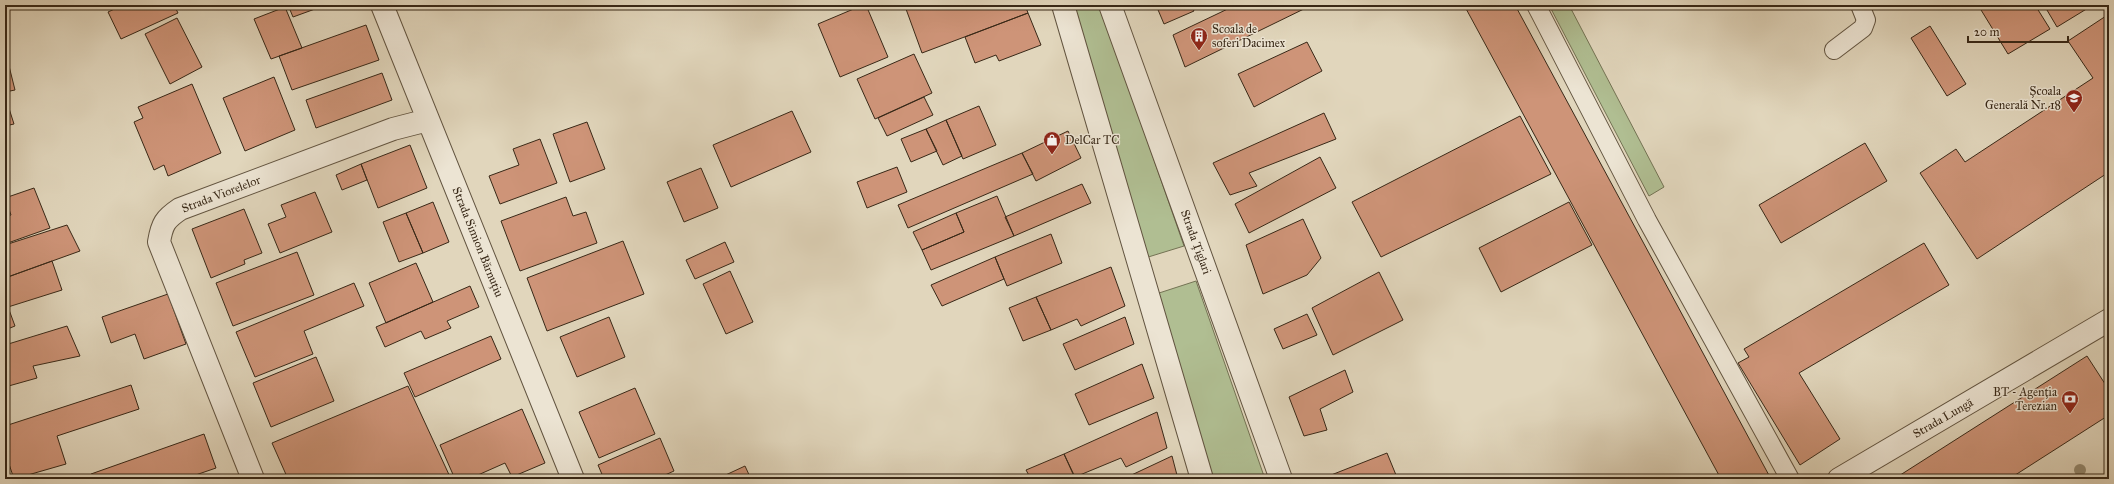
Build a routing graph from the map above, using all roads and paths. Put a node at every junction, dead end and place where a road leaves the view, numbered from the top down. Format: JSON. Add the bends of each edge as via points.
{"nodes":[{"id":1,"x":382,"y":5,"type":"edge"},
{"id":2,"x":1063,"y":5,"type":"edge"},
{"id":3,"x":1110,"y":5,"type":"edge"},
{"id":4,"x":1536,"y":5,"type":"edge"},
{"id":5,"x":1860,"y":5,"type":"edge"},
{"id":6,"x":1834,"y":50,"type":"dead end"},
{"id":7,"x":428,"y":120,"type":"junction"},
{"id":8,"x":2109,"y":320,"type":"edge"},
{"id":9,"x":253,"y":479,"type":"edge"},
{"id":10,"x":573,"y":479,"type":"edge"},
{"id":11,"x":1202,"y":479,"type":"edge"},
{"id":12,"x":1281,"y":479,"type":"edge"},
{"id":13,"x":1790,"y":479,"type":"edge"},
{"id":14,"x":1839,"y":479,"type":"edge"}],
"edges":[{"from":1,"to":7,"type":"street","name":"Strada Simion Bărnuțiu"},
{"from":2,"to":11,"type":"street"},
{"from":3,"to":12,"type":"street","name":"Strada Țiglari"},
{"from":4,"to":13,"type":"lane","via":[[1647,220]]},
{"from":5,"to":6,"type":"lane","via":[[1866,20],[1863,28]]},
{"from":7,"to":9,"type":"street","name":"Strada Viorelelor","via":[[393,129],[180,209],[168,217],[161,228],[159,242]]},
{"from":7,"to":10,"type":"street","name":"Strada Simion Bărnuțiu"},
{"from":8,"to":14,"type":"street","name":"Strada Lungă"}]}
